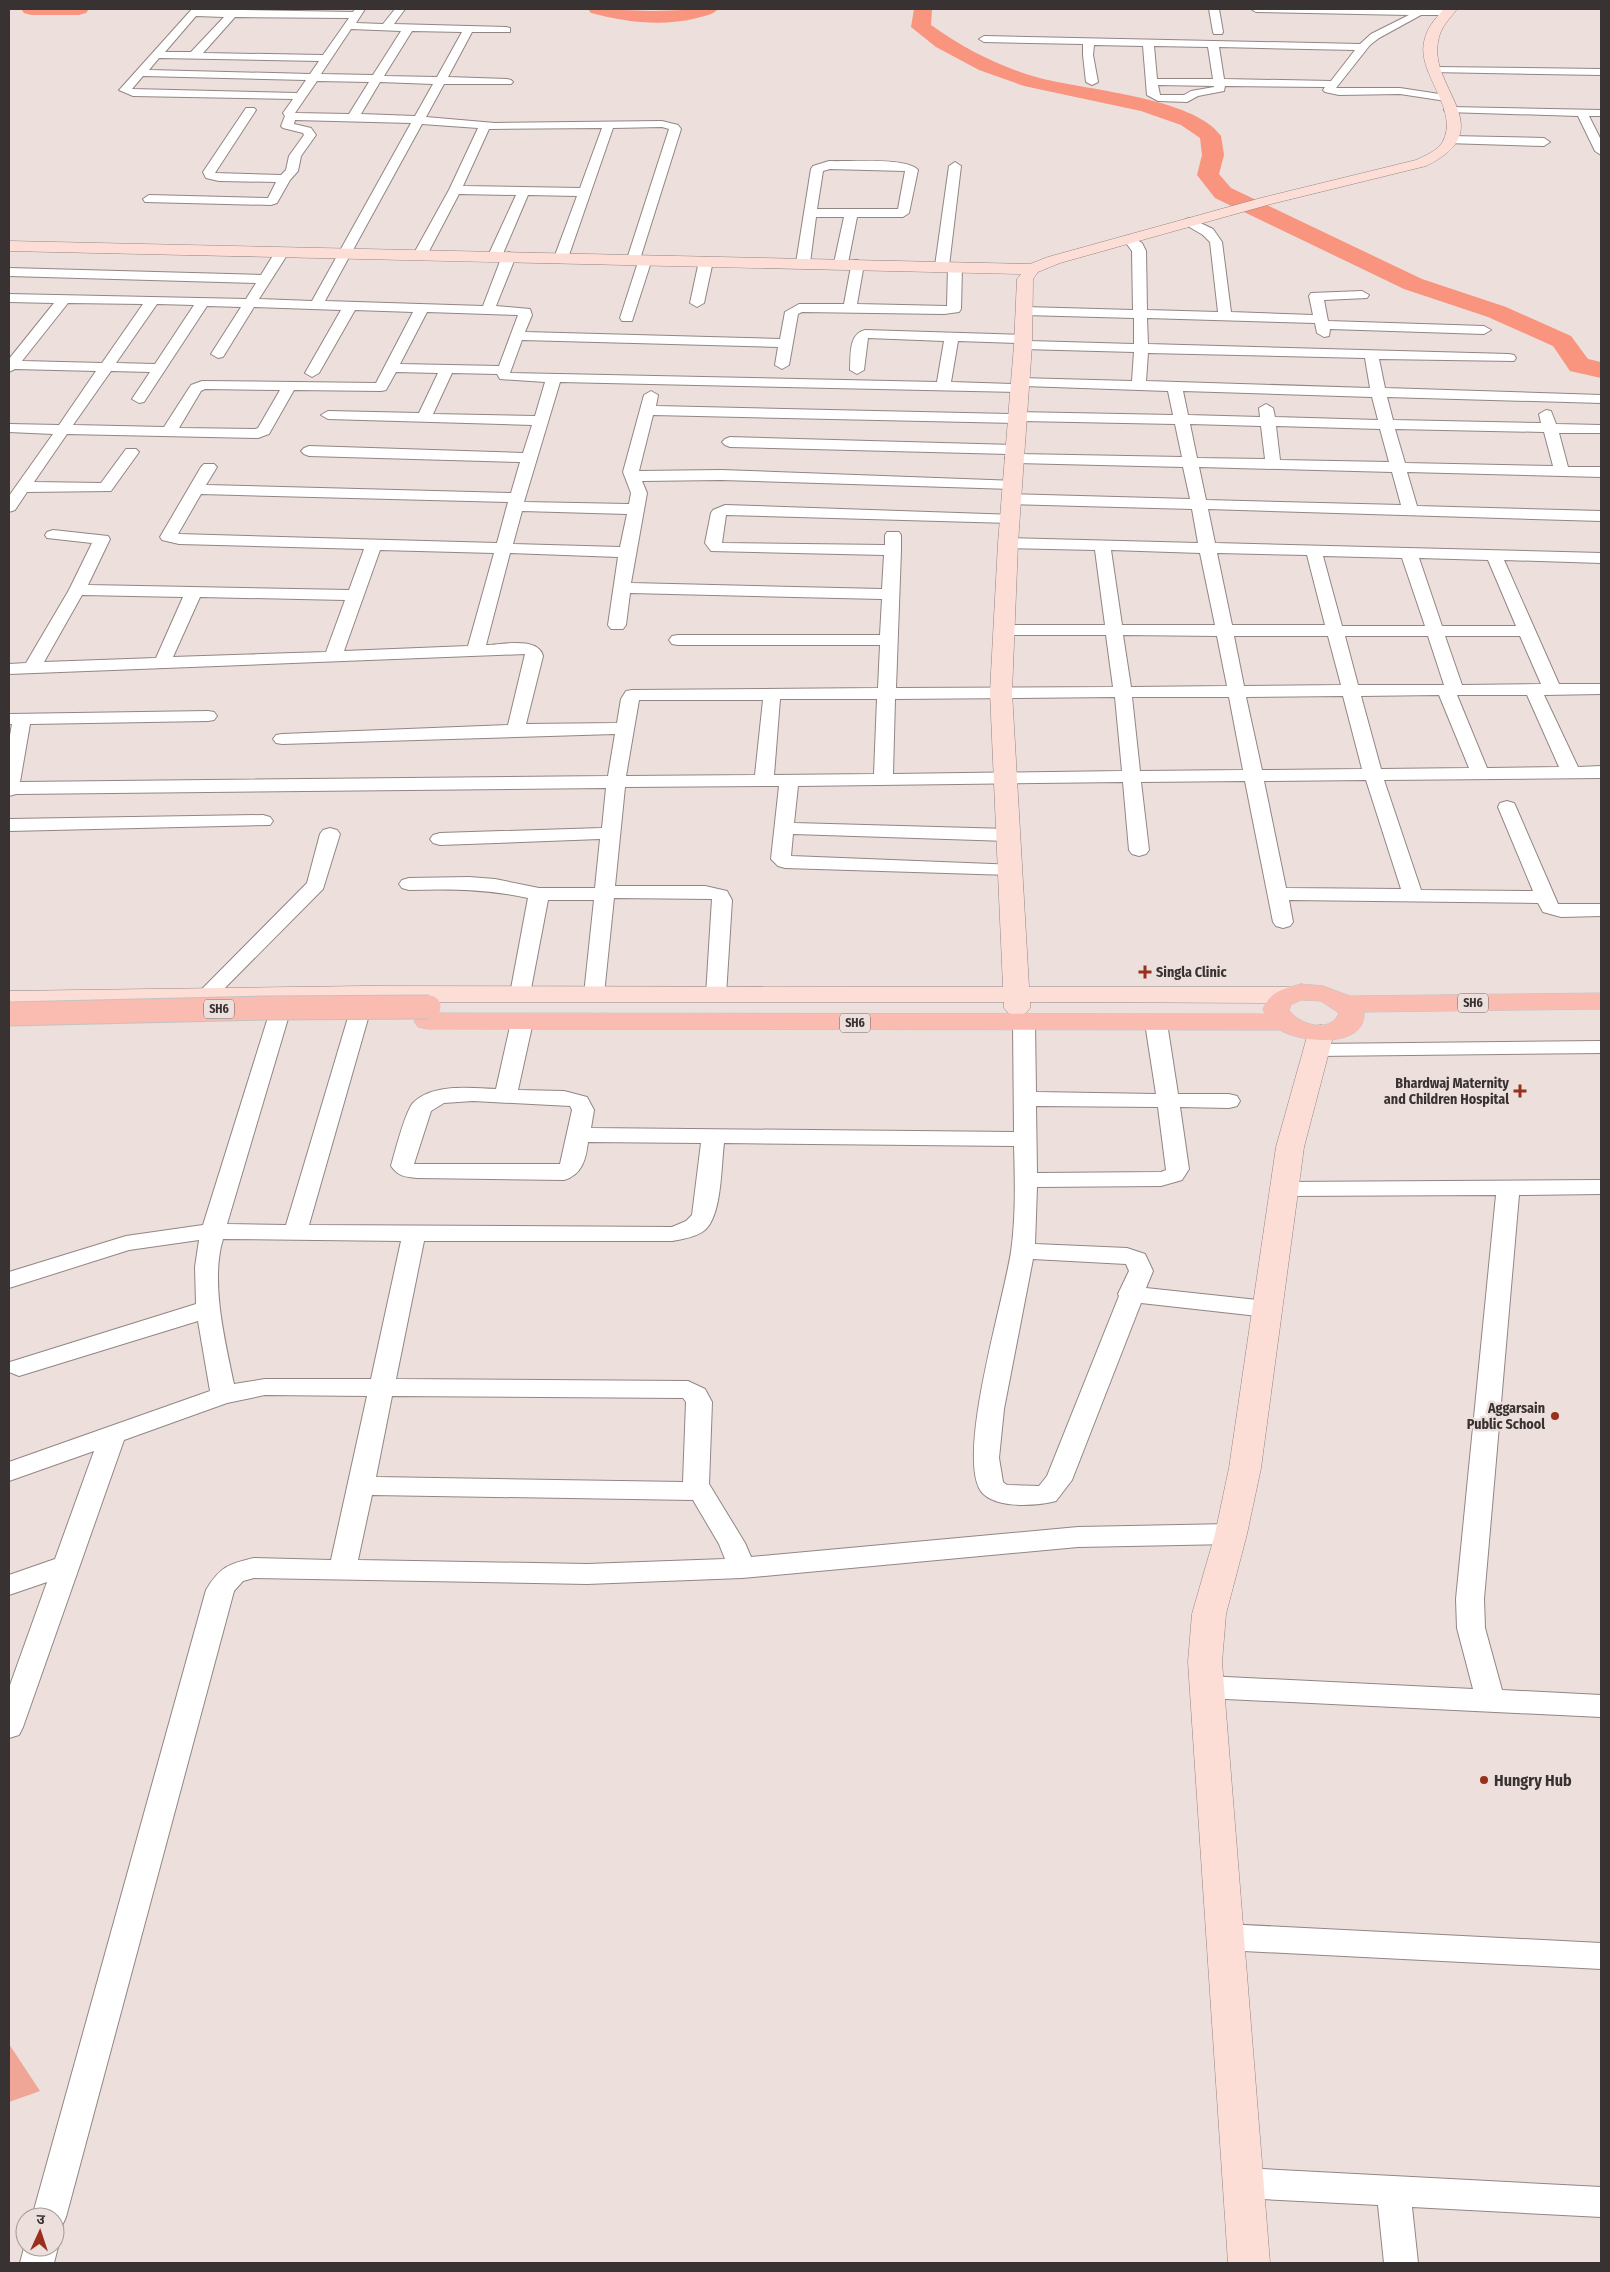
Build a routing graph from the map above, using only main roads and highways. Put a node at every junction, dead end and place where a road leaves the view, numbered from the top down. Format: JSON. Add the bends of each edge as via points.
{"nodes":[{"id":1,"x":1601,"y":1001,"type":"edge"},
{"id":2,"x":1283,"y":1007,"type":"junction"},
{"id":3,"x":1019,"y":1009,"type":"junction"},
{"id":4,"x":1349,"y":1011,"type":"junction"},
{"id":5,"x":9,"y":1014,"type":"edge"},
{"id":6,"x":428,"y":1014,"type":"junction"},
{"id":7,"x":1601,"y":1015,"type":"edge"},
{"id":8,"x":9,"y":1029,"type":"edge"}],
"edges":[{"from":1,"to":4,"type":"main road","number":"SH6"},
{"from":2,"to":3,"type":"main road","number":"SH6"},
{"from":2,"to":3,"type":"main road","number":"SH6","via":[[1156,1023]]},
{"from":2,"to":4,"type":"main road","number":"SH6","via":[[1314,992],[1328,995]]},
{"from":2,"to":4,"type":"main road","number":"SH6","via":[[1293,1028],[1307,1032],[1319,1042],[1346,1027]]},
{"from":3,"to":6,"type":"main road","number":"SH6"},
{"from":3,"to":6,"type":"main road","number":"SH6","via":[[522,1022]]},
{"from":4,"to":7,"type":"main road","number":"SH6"},
{"from":5,"to":6,"type":"main road","number":"SH6","bridge":true,"via":[[267,1008]]},
{"from":6,"to":8,"type":"main road","number":"SH6"}]}
